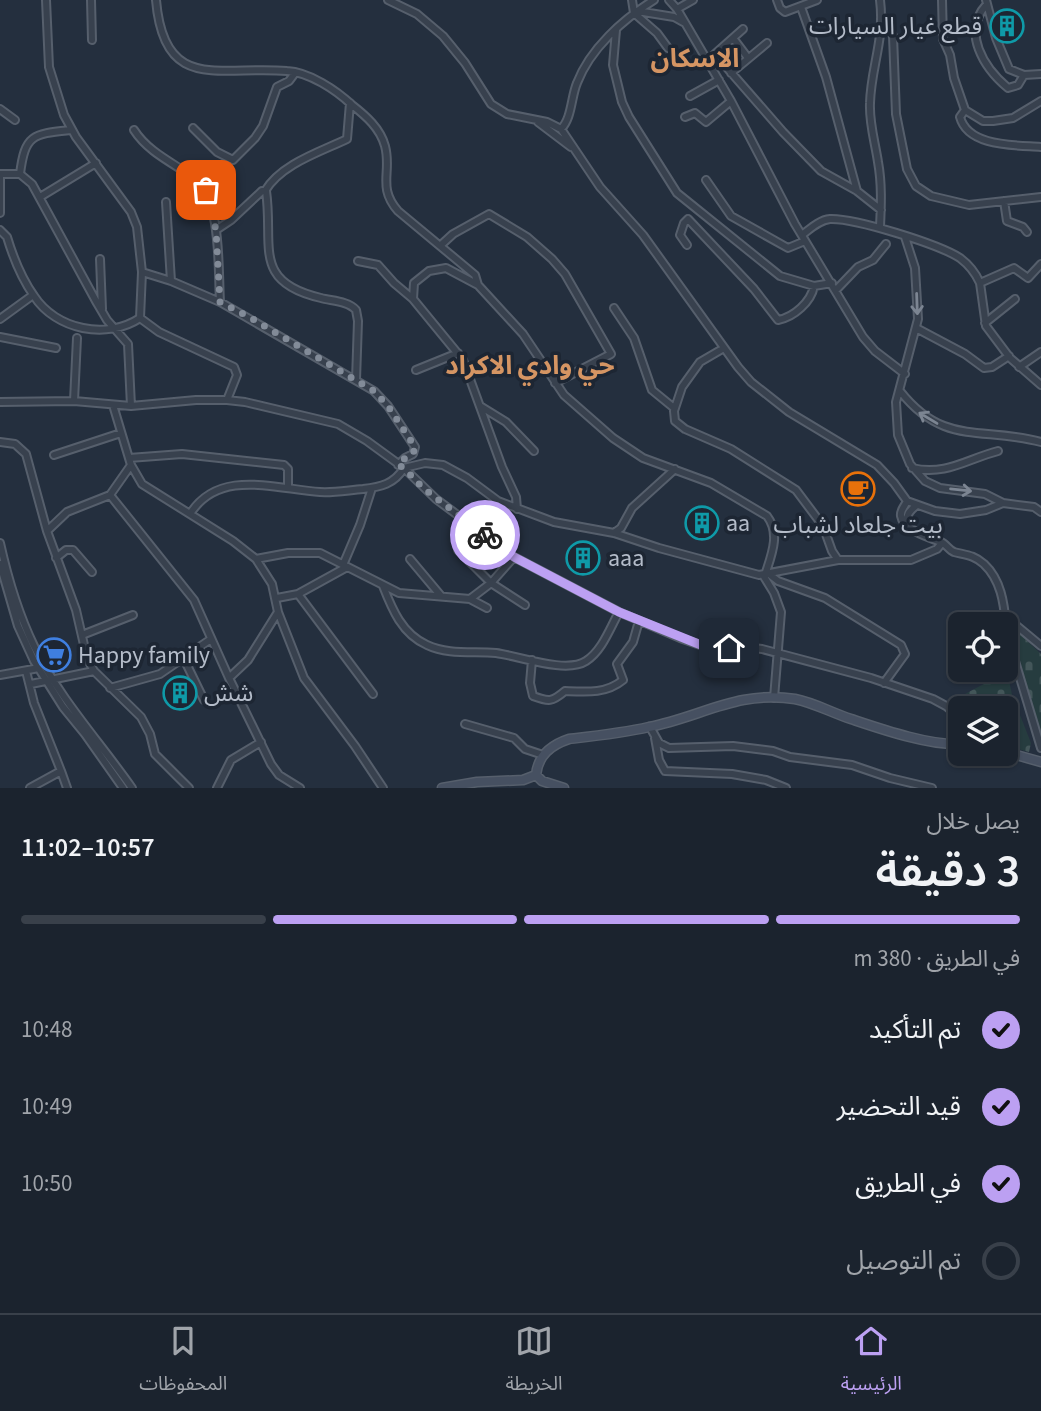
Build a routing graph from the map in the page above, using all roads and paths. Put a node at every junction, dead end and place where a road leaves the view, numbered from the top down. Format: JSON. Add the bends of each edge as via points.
{"nodes":[{"id":1,"x":46,"y":0,"type":"edge"},
{"id":2,"x":91,"y":0,"type":"edge"},
{"id":3,"x":156,"y":0,"type":"edge"},
{"id":4,"x":388,"y":0,"type":"edge"},
{"id":5,"x":632,"y":0,"type":"edge"},
{"id":6,"x":654,"y":0,"type":"edge"},
{"id":7,"x":669,"y":0,"type":"edge"},
{"id":8,"x":693,"y":0,"type":"edge"},
{"id":9,"x":777,"y":0,"type":"edge"},
{"id":10,"x":817,"y":0,"type":"edge"},
{"id":11,"x":880,"y":0,"type":"edge"},
{"id":12,"x":942,"y":0,"type":"edge"},
{"id":13,"x":986,"y":2,"type":"edge"},
{"id":14,"x":645,"y":5,"type":"junction"},
{"id":15,"x":801,"y":7,"type":"junction"},
{"id":16,"x":677,"y":9,"type":"junction"},
{"id":17,"x":636,"y":12,"type":"junction"},
{"id":18,"x":882,"y":16,"type":"junction"},
{"id":19,"x":685,"y":23,"type":"junction"},
{"id":20,"x":743,"y":29,"type":"dead end"},
{"id":21,"x":617,"y":30,"type":"junction"},
{"id":22,"x":733,"y":38,"type":"junction"},
{"id":23,"x":92,"y":40,"type":"dead end"},
{"id":24,"x":766,"y":43,"type":"dead end"},
{"id":25,"x":668,"y":48,"type":"dead end"},
{"id":26,"x":715,"y":54,"type":"junction"},
{"id":27,"x":748,"y":58,"type":"junction"},
{"id":28,"x":706,"y":61,"type":"junction"},
{"id":29,"x":295,"y":73,"type":"junction"},
{"id":30,"x":731,"y":73,"type":"junction"},
{"id":31,"x":1041,"y":74,"type":"edge"},
{"id":32,"x":1024,"y":75,"type":"junction"},
{"id":33,"x":719,"y":80,"type":"junction"},
{"id":34,"x":690,"y":96,"type":"dead end"},
{"id":35,"x":731,"y":101,"type":"junction"},
{"id":36,"x":1041,"y":101,"type":"edge"},
{"id":37,"x":350,"y":103,"type":"junction"},
{"id":38,"x":0,"y":109,"type":"edge"},
{"id":39,"x":965,"y":110,"type":"junction"},
{"id":40,"x":685,"y":117,"type":"dead end"},
{"id":41,"x":15,"y":120,"type":"dead end"},
{"id":42,"x":537,"y":121,"type":"junction"},
{"id":43,"x":193,"y":128,"type":"dead end"},
{"id":44,"x":551,"y":129,"type":"junction"},
{"id":45,"x":561,"y":129,"type":"junction"},
{"id":46,"x":71,"y":130,"type":"junction"},
{"id":47,"x":134,"y":130,"type":"dead end"},
{"id":48,"x":563,"y":139,"type":"junction"},
{"id":49,"x":1041,"y":146,"type":"edge"},
{"id":50,"x":578,"y":154,"type":"junction"},
{"id":51,"x":96,"y":163,"type":"junction"},
{"id":52,"x":0,"y":174,"type":"edge"},
{"id":53,"x":20,"y":174,"type":"junction"},
{"id":54,"x":706,"y":180,"type":"dead end"},
{"id":55,"x":265,"y":191,"type":"junction"},
{"id":56,"x":857,"y":191,"type":"junction"},
{"id":57,"x":40,"y":197,"type":"junction"},
{"id":58,"x":1041,"y":197,"type":"edge"},
{"id":59,"x":1004,"y":201,"type":"junction"},
{"id":60,"x":166,"y":202,"type":"dead end"},
{"id":61,"x":881,"y":209,"type":"junction"},
{"id":62,"x":0,"y":213,"type":"edge"},
{"id":63,"x":880,"y":227,"type":"junction"},
{"id":64,"x":0,"y":230,"type":"edge"},
{"id":65,"x":216,"y":230,"type":"junction"},
{"id":66,"x":1027,"y":232,"type":"dead end"},
{"id":67,"x":905,"y":237,"type":"junction"},
{"id":68,"x":803,"y":238,"type":"junction"},
{"id":69,"x":886,"y":244,"type":"dead end"},
{"id":70,"x":441,"y":245,"type":"junction"},
{"id":71,"x":687,"y":245,"type":"dead end"},
{"id":72,"x":100,"y":259,"type":"dead end"},
{"id":73,"x":358,"y":261,"type":"dead end"},
{"id":74,"x":1041,"y":264,"type":"edge"},
{"id":75,"x":142,"y":272,"type":"junction"},
{"id":76,"x":171,"y":281,"type":"junction"},
{"id":77,"x":832,"y":283,"type":"junction"},
{"id":78,"x":980,"y":283,"type":"junction"},
{"id":79,"x":478,"y":285,"type":"junction"},
{"id":80,"x":814,"y":286,"type":"junction"},
{"id":81,"x":836,"y":290,"type":"junction"},
{"id":82,"x":33,"y":295,"type":"junction"},
{"id":83,"x":413,"y":299,"type":"junction"},
{"id":84,"x":1015,"y":299,"type":"dead end"},
{"id":85,"x":220,"y":302,"type":"junction"},
{"id":86,"x":614,"y":308,"type":"dead end"},
{"id":87,"x":102,"y":311,"type":"junction"},
{"id":88,"x":140,"y":318,"type":"junction"},
{"id":89,"x":0,"y":319,"type":"edge"},
{"id":90,"x":985,"y":323,"type":"junction"},
{"id":91,"x":115,"y":328,"type":"junction"},
{"id":92,"x":916,"y":328,"type":"junction"},
{"id":93,"x":0,"y":337,"type":"edge"},
{"id":94,"x":77,"y":338,"type":"dead end"},
{"id":95,"x":56,"y":348,"type":"dead end"},
{"id":96,"x":724,"y":348,"type":"junction"},
{"id":97,"x":1041,"y":352,"type":"edge"},
{"id":98,"x":458,"y":353,"type":"junction"},
{"id":99,"x":1009,"y":356,"type":"junction"},
{"id":100,"x":1019,"y":367,"type":"junction"},
{"id":101,"x":416,"y":370,"type":"dead end"},
{"id":102,"x":905,"y":374,"type":"junction"},
{"id":103,"x":356,"y":380,"type":"junction"},
{"id":104,"x":555,"y":383,"type":"junction"},
{"id":105,"x":1041,"y":384,"type":"edge"},
{"id":106,"x":900,"y":391,"type":"junction"},
{"id":107,"x":227,"y":400,"type":"junction"},
{"id":108,"x":74,"y":401,"type":"junction"},
{"id":109,"x":0,"y":402,"type":"edge"},
{"id":110,"x":113,"y":405,"type":"junction"},
{"id":111,"x":131,"y":406,"type":"junction"},
{"id":112,"x":480,"y":406,"type":"junction"},
{"id":113,"x":674,"y":408,"type":"junction"},
{"id":114,"x":121,"y":433,"type":"junction"},
{"id":115,"x":0,"y":442,"type":"edge"},
{"id":116,"x":1041,"y":442,"type":"edge"},
{"id":117,"x":534,"y":451,"type":"dead end"},
{"id":118,"x":998,"y":451,"type":"dead end"},
{"id":119,"x":54,"y":455,"type":"dead end"},
{"id":120,"x":130,"y":462,"type":"junction"},
{"id":121,"x":401,"y":466,"type":"junction"},
{"id":122,"x":912,"y":468,"type":"junction"},
{"id":123,"x":675,"y":469,"type":"junction"},
{"id":124,"x":288,"y":488,"type":"junction"},
{"id":125,"x":372,"y":488,"type":"junction"},
{"id":126,"x":110,"y":495,"type":"junction"},
{"id":127,"x":907,"y":501,"type":"junction"},
{"id":128,"x":1041,"y":502,"type":"edge"},
{"id":129,"x":1003,"y":503,"type":"junction"},
{"id":130,"x":917,"y":505,"type":"junction"},
{"id":131,"x":517,"y":509,"type":"junction"},
{"id":132,"x":1038,"y":509,"type":"edge"},
{"id":133,"x":190,"y":513,"type":"junction"},
{"id":134,"x":907,"y":525,"type":"junction"},
{"id":135,"x":47,"y":531,"type":"junction"},
{"id":136,"x":614,"y":533,"type":"junction"},
{"id":137,"x":0,"y":543,"type":"edge"},
{"id":138,"x":942,"y":543,"type":"junction"},
{"id":139,"x":458,"y":550,"type":"dead end"},
{"id":140,"x":514,"y":557,"type":"junction"},
{"id":141,"x":56,"y":558,"type":"junction"},
{"id":142,"x":256,"y":559,"type":"junction"},
{"id":143,"x":410,"y":559,"type":"dead end"},
{"id":144,"x":838,"y":560,"type":"junction"},
{"id":145,"x":0,"y":564,"type":"edge"},
{"id":146,"x":345,"y":566,"type":"junction"},
{"id":147,"x":92,"y":572,"type":"dead end"},
{"id":148,"x":766,"y":574,"type":"junction"},
{"id":149,"x":491,"y":583,"type":"junction"},
{"id":150,"x":383,"y":586,"type":"junction"},
{"id":151,"x":0,"y":594,"type":"edge"},
{"id":152,"x":298,"y":594,"type":"junction"},
{"id":153,"x":441,"y":596,"type":"junction"},
{"id":154,"x":277,"y":598,"type":"junction"},
{"id":155,"x":470,"y":599,"type":"junction"},
{"id":156,"x":10,"y":603,"type":"junction"},
{"id":157,"x":525,"y":605,"type":"dead end"},
{"id":158,"x":488,"y":608,"type":"dead end"},
{"id":159,"x":278,"y":612,"type":"junction"},
{"id":160,"x":619,"y":612,"type":"junction"},
{"id":161,"x":1004,"y":612,"type":"edge"},
{"id":162,"x":133,"y":615,"type":"dead end"},
{"id":163,"x":639,"y":621,"type":"junction"},
{"id":164,"x":1018,"y":627,"type":"edge"},
{"id":165,"x":24,"y":631,"type":"junction"},
{"id":166,"x":82,"y":635,"type":"junction"},
{"id":167,"x":211,"y":639,"type":"junction"},
{"id":168,"x":1041,"y":646,"type":"edge"},
{"id":169,"x":778,"y":654,"type":"junction"},
{"id":170,"x":183,"y":657,"type":"junction"},
{"id":171,"x":532,"y":660,"type":"junction"},
{"id":172,"x":42,"y":667,"type":"junction"},
{"id":173,"x":26,"y":671,"type":"junction"},
{"id":174,"x":93,"y":671,"type":"junction"},
{"id":175,"x":1018,"y":671,"type":"edge"},
{"id":176,"x":0,"y":674,"type":"edge"},
{"id":177,"x":229,"y":678,"type":"junction"},
{"id":178,"x":49,"y":679,"type":"junction"},
{"id":179,"x":884,"y":683,"type":"junction"},
{"id":180,"x":31,"y":684,"type":"junction"},
{"id":181,"x":110,"y":688,"type":"junction"},
{"id":182,"x":373,"y":694,"type":"dead end"},
{"id":183,"x":774,"y":698,"type":"junction"},
{"id":184,"x":204,"y":700,"type":"dead end"},
{"id":185,"x":948,"y":708,"type":"edge"},
{"id":186,"x":464,"y":724,"type":"dead end"},
{"id":187,"x":650,"y":727,"type":"junction"},
{"id":188,"x":655,"y":736,"type":"junction"},
{"id":189,"x":261,"y":742,"type":"junction"},
{"id":190,"x":948,"y":745,"type":"edge"},
{"id":191,"x":1041,"y":748,"type":"edge"},
{"id":192,"x":543,"y":755,"type":"junction"},
{"id":193,"x":1018,"y":755,"type":"edge"},
{"id":194,"x":1041,"y":762,"type":"edge"},
{"id":195,"x":61,"y":771,"type":"junction"},
{"id":196,"x":536,"y":775,"type":"junction"},
{"id":197,"x":30,"y":788,"type":"edge"},
{"id":198,"x":67,"y":788,"type":"edge"},
{"id":199,"x":123,"y":788,"type":"edge"},
{"id":200,"x":132,"y":788,"type":"edge"},
{"id":201,"x":188,"y":788,"type":"edge"},
{"id":202,"x":217,"y":788,"type":"edge"},
{"id":203,"x":300,"y":788,"type":"edge"},
{"id":204,"x":383,"y":788,"type":"edge"},
{"id":205,"x":442,"y":788,"type":"edge"},
{"id":206,"x":564,"y":788,"type":"edge"},
{"id":207,"x":786,"y":788,"type":"edge"},
{"id":208,"x":932,"y":788,"type":"edge"}],
"edges":[{"from":1,"to":46,"type":"street","via":[[51,78]]},
{"from":2,"to":23,"type":"street"},
{"from":3,"to":29,"type":"street","via":[[163,37],[182,62],[213,71]]},
{"from":4,"to":42,"type":"street","via":[[443,36],[491,104],[507,114]]},
{"from":5,"to":14,"type":"street"},
{"from":5,"to":17,"type":"street"},
{"from":6,"to":14,"type":"street"},
{"from":7,"to":16,"type":"street"},
{"from":8,"to":16,"type":"street"},
{"from":9,"to":15,"type":"street","via":[[785,12]]},
{"from":10,"to":15,"type":"street"},
{"from":11,"to":18,"type":"street"},
{"from":12,"to":39,"type":"street","via":[[943,39]]},
{"from":13,"to":32,"type":"street","via":[[1004,60],[1013,72]]},
{"from":13,"to":32,"type":"street","via":[[978,14],[975,36],[987,68],[1008,88]]},
{"from":14,"to":17,"type":"street"},
{"from":15,"to":56,"type":"street","via":[[826,77]]},
{"from":16,"to":19,"type":"street"},
{"from":17,"to":19,"type":"street"},
{"from":17,"to":21,"type":"street"},
{"from":17,"to":25,"type":"street"},
{"from":18,"to":59,"type":"street","via":[[893,36],[896,114],[915,186],[931,197],[969,205]]},
{"from":18,"to":61,"type":"street","via":[[870,100]]},
{"from":19,"to":28,"type":"street"},
{"from":20,"to":22,"type":"street"},
{"from":21,"to":45,"type":"street","via":[[585,68]]},
{"from":21,"to":80,"type":"street","via":[[613,65],[622,102],[677,193],[774,273]]},
{"from":22,"to":26,"type":"street"},
{"from":22,"to":27,"type":"street"},
{"from":24,"to":27,"type":"street"},
{"from":26,"to":28,"type":"street"},
{"from":26,"to":30,"type":"street"},
{"from":27,"to":30,"type":"street"},
{"from":28,"to":33,"type":"street"},
{"from":29,"to":37,"type":"street","via":[[312,78]]},
{"from":29,"to":43,"type":"street","via":[[277,87],[263,126],[233,160],[217,152]]},
{"from":30,"to":56,"type":"street","via":[[821,171]]},
{"from":31,"to":32,"type":"street"},
{"from":33,"to":34,"type":"street"},
{"from":33,"to":35,"type":"street"},
{"from":35,"to":40,"type":"street","via":[[706,122],[695,113]]},
{"from":35,"to":68,"type":"street"},
{"from":36,"to":39,"type":"street","via":[[1013,118],[993,121],[983,121]]},
{"from":37,"to":55,"type":"street","via":[[347,139],[291,167]]},
{"from":37,"to":70,"type":"street","via":[[371,122],[384,144],[388,199]]},
{"from":38,"to":41,"type":"street"},
{"from":39,"to":49,"type":"street","via":[[960,120],[976,137]]},
{"from":42,"to":44,"type":"street"},
{"from":42,"to":45,"type":"street"},
{"from":44,"to":45,"type":"street"},
{"from":44,"to":48,"type":"street"},
{"from":45,"to":48,"type":"street"},
{"from":45,"to":50,"type":"street"},
{"from":46,"to":51,"type":"street"},
{"from":46,"to":53,"type":"street","via":[[32,138],[24,150]]},
{"from":47,"to":65,"type":"street","via":[[153,151],[201,184]]},
{"from":48,"to":50,"type":"street"},
{"from":50,"to":96,"type":"street","via":[[667,266]]},
{"from":51,"to":57,"type":"street"},
{"from":51,"to":75,"type":"street","via":[[135,219]]},
{"from":52,"to":53,"type":"street"},
{"from":52,"to":62,"type":"street"},
{"from":53,"to":57,"type":"street"},
{"from":54,"to":68,"type":"street","via":[[727,212],[740,221],[788,248]]},
{"from":55,"to":65,"type":"street"},
{"from":55,"to":103,"type":"street","via":[[269,253],[278,277],[295,291],[356,310]]},
{"from":56,"to":61,"type":"street"},
{"from":57,"to":87,"type":"street"},
{"from":58,"to":59,"type":"street"},
{"from":59,"to":66,"type":"street","via":[[1007,221]]},
{"from":60,"to":76,"type":"street"},
{"from":61,"to":63,"type":"street"},
{"from":63,"to":67,"type":"street"},
{"from":63,"to":68,"type":"street","via":[[830,219]]},
{"from":64,"to":82,"type":"street"},
{"from":65,"to":85,"type":"street"},
{"from":67,"to":78,"type":"street","via":[[958,257]]},
{"from":67,"to":92,"type":"street","one_way":true,"via":[[915,268]]},
{"from":68,"to":77,"type":"street"},
{"from":69,"to":81,"type":"street","via":[[873,261],[858,267]]},
{"from":70,"to":79,"type":"street","via":[[475,275]]},
{"from":70,"to":104,"type":"street","via":[[489,214],[527,237],[565,274],[611,354]]},
{"from":71,"to":80,"type":"street","via":[[680,235],[688,219],[778,320],[806,302]]},
{"from":72,"to":87,"type":"street"},
{"from":73,"to":83,"type":"street","via":[[378,265]]},
{"from":74,"to":78,"type":"street","via":[[1028,278],[1014,268]]},
{"from":75,"to":76,"type":"street"},
{"from":75,"to":88,"type":"street"},
{"from":76,"to":85,"type":"street"},
{"from":77,"to":80,"type":"street"},
{"from":77,"to":81,"type":"street"},
{"from":78,"to":90,"type":"street"},
{"from":79,"to":83,"type":"street","via":[[451,270],[436,268],[417,278]]},
{"from":79,"to":104,"type":"street","via":[[523,334]]},
{"from":81,"to":102,"type":"street","via":[[869,344]]},
{"from":82,"to":89,"type":"street"},
{"from":82,"to":91,"type":"street","via":[[48,311],[73,324],[97,331]]},
{"from":83,"to":98,"type":"street"},
{"from":84,"to":90,"type":"street"},
{"from":85,"to":103,"type":"street"},
{"from":86,"to":113,"type":"street","via":[[639,348],[652,390]]},
{"from":87,"to":91,"type":"street"},
{"from":88,"to":91,"type":"street"},
{"from":88,"to":107,"type":"street","via":[[159,332],[234,367],[237,375]]},
{"from":90,"to":99,"type":"street"},
{"from":91,"to":111,"type":"street","via":[[128,344]]},
{"from":92,"to":99,"type":"street","via":[[984,368]]},
{"from":92,"to":102,"type":"street"},
{"from":93,"to":95,"type":"street"},
{"from":94,"to":108,"type":"street"},
{"from":96,"to":113,"type":"street","via":[[698,363],[679,391]]},
{"from":96,"to":127,"type":"street","via":[[751,382],[800,420],[877,465]]},
{"from":97,"to":100,"type":"street"},
{"from":98,"to":101,"type":"street"},
{"from":98,"to":112,"type":"street"},
{"from":99,"to":100,"type":"street"},
{"from":100,"to":105,"type":"street"},
{"from":102,"to":106,"type":"street"},
{"from":103,"to":121,"type":"street","via":[[388,406],[415,447]]},
{"from":104,"to":123,"type":"street","via":[[622,445]]},
{"from":116,"to":106,"type":"street","one_way":true,"via":[[953,430],[923,416]]},
{"from":106,"to":122,"type":"street","via":[[896,426]]},
{"from":107,"to":111,"type":"street"},
{"from":107,"to":121,"type":"street","via":[[338,424]]},
{"from":108,"to":109,"type":"street"},
{"from":108,"to":110,"type":"street"},
{"from":110,"to":111,"type":"street"},
{"from":110,"to":114,"type":"street"},
{"from":112,"to":117,"type":"street","via":[[506,422]]},
{"from":112,"to":131,"type":"street"},
{"from":113,"to":144,"type":"street","via":[[680,426],[731,449],[796,490],[823,526]]},
{"from":114,"to":119,"type":"street"},
{"from":114,"to":120,"type":"street"},
{"from":115,"to":135,"type":"street","via":[[15,444],[26,454]]},
{"from":118,"to":122,"type":"street","via":[[941,471]]},
{"from":120,"to":124,"type":"street","via":[[182,454],[284,465]]},
{"from":120,"to":126,"type":"street"},
{"from":120,"to":133,"type":"street","via":[[142,484]]},
{"from":121,"to":125,"type":"street","via":[[397,479]]},
{"from":121,"to":131,"type":"street","via":[[443,465]]},
{"from":121,"to":140,"type":"street","via":[[430,494]]},
{"from":122,"to":129,"type":"street","one_way":true,"via":[[935,487],[979,493]]},
{"from":123,"to":136,"type":"street","via":[[632,508]]},
{"from":123,"to":148,"type":"street","via":[[711,482],[768,516],[774,538]]},
{"from":124,"to":125,"type":"street","via":[[321,492]]},
{"from":124,"to":133,"type":"street","via":[[223,488],[203,496]]},
{"from":125,"to":146,"type":"street"},
{"from":126,"to":135,"type":"street","via":[[67,512]]},
{"from":126,"to":167,"type":"street","via":[[185,586]]},
{"from":127,"to":130,"type":"street"},
{"from":127,"to":134,"type":"street","via":[[901,514]]},
{"from":128,"to":132,"type":"street"},
{"from":129,"to":130,"type":"street","via":[[960,514]]},
{"from":129,"to":132,"type":"street"},
{"from":130,"to":134,"type":"street","via":[[909,511]]},
{"from":131,"to":136,"type":"street","via":[[554,522]]},
{"from":133,"to":142,"type":"street"},
{"from":134,"to":138,"type":"street"},
{"from":135,"to":141,"type":"street"},
{"from":136,"to":148,"type":"street"},
{"from":137,"to":165,"type":"street"},
{"from":138,"to":144,"type":"street","via":[[911,561]]},
{"from":138,"to":161,"type":"street","via":[[990,570]]},
{"from":139,"to":149,"type":"street"},
{"from":140,"to":149,"type":"street"},
{"from":140,"to":160,"type":"street"},
{"from":141,"to":147,"type":"street","via":[[73,550]]},
{"from":141,"to":166,"type":"street"},
{"from":142,"to":146,"type":"street","via":[[320,553]]},
{"from":142,"to":154,"type":"street"},
{"from":143,"to":153,"type":"street"},
{"from":144,"to":148,"type":"street"},
{"from":145,"to":156,"type":"street"},
{"from":146,"to":150,"type":"street"},
{"from":146,"to":152,"type":"street"},
{"from":148,"to":169,"type":"street","via":[[779,603]]},
{"from":148,"to":179,"type":"street","via":[[825,598],[901,645],[905,654]]},
{"from":149,"to":155,"type":"street"},
{"from":149,"to":157,"type":"street"},
{"from":150,"to":153,"type":"street","via":[[399,593]]},
{"from":150,"to":171,"type":"street","via":[[392,611],[428,646]]},
{"from":151,"to":156,"type":"street"},
{"from":152,"to":154,"type":"street"},
{"from":152,"to":182,"type":"street"},
{"from":153,"to":155,"type":"street"},
{"from":154,"to":159,"type":"street"},
{"from":155,"to":158,"type":"street"},
{"from":156,"to":165,"type":"street"},
{"from":159,"to":177,"type":"street","via":[[247,660]]},
{"from":159,"to":204,"type":"street","via":[[304,678]]},
{"from":160,"to":163,"type":"street"},
{"from":160,"to":171,"type":"street","via":[[585,662],[558,665]]},
{"from":162,"to":166,"type":"street"},
{"from":163,"to":169,"type":"street","via":[[716,649],[735,646]]},
{"from":163,"to":171,"type":"street","via":[[633,642],[617,664],[624,678],[618,684],[596,692],[565,691],[545,701],[533,696]]},
{"from":164,"to":168,"type":"street"},
{"from":165,"to":172,"type":"street"},
{"from":166,"to":174,"type":"street"},
{"from":167,"to":170,"type":"street"},
{"from":167,"to":177,"type":"street"},
{"from":169,"to":179,"type":"street"},
{"from":169,"to":183,"type":"street"},
{"from":170,"to":181,"type":"street","via":[[155,676]]},
{"from":170,"to":184,"type":"street"},
{"from":172,"to":173,"type":"street"},
{"from":172,"to":178,"type":"street"},
{"from":173,"to":176,"type":"street"},
{"from":173,"to":180,"type":"street"},
{"from":174,"to":178,"type":"street"},
{"from":174,"to":181,"type":"street"},
{"from":175,"to":191,"type":"street"},
{"from":177,"to":189,"type":"street"},
{"from":178,"to":180,"type":"street"},
{"from":178,"to":199,"type":"street"},
{"from":178,"to":200,"type":"street"},
{"from":179,"to":185,"type":"street"},
{"from":180,"to":195,"type":"street"},
{"from":181,"to":201,"type":"street","via":[[141,717],[155,754]]},
{"from":183,"to":187,"type":"street","via":[[733,701]]},
{"from":183,"to":190,"type":"street","via":[[811,703],[851,719]]},
{"from":186,"to":192,"type":"street","via":[[514,738],[525,749]]},
{"from":187,"to":188,"type":"street"},
{"from":187,"to":192,"type":"street","via":[[569,739]]},
{"from":188,"to":207,"type":"street","via":[[665,771],[732,774]]},
{"from":188,"to":208,"type":"street","via":[[669,748],[733,746],[774,751],[852,765]]},
{"from":189,"to":202,"type":"street","via":[[231,760]]},
{"from":189,"to":203,"type":"street","via":[[279,775]]},
{"from":192,"to":196,"type":"street"},
{"from":193,"to":194,"type":"street"},
{"from":195,"to":197,"type":"street"},
{"from":195,"to":198,"type":"street"},
{"from":196,"to":205,"type":"street"},
{"from":196,"to":206,"type":"street"}]}
